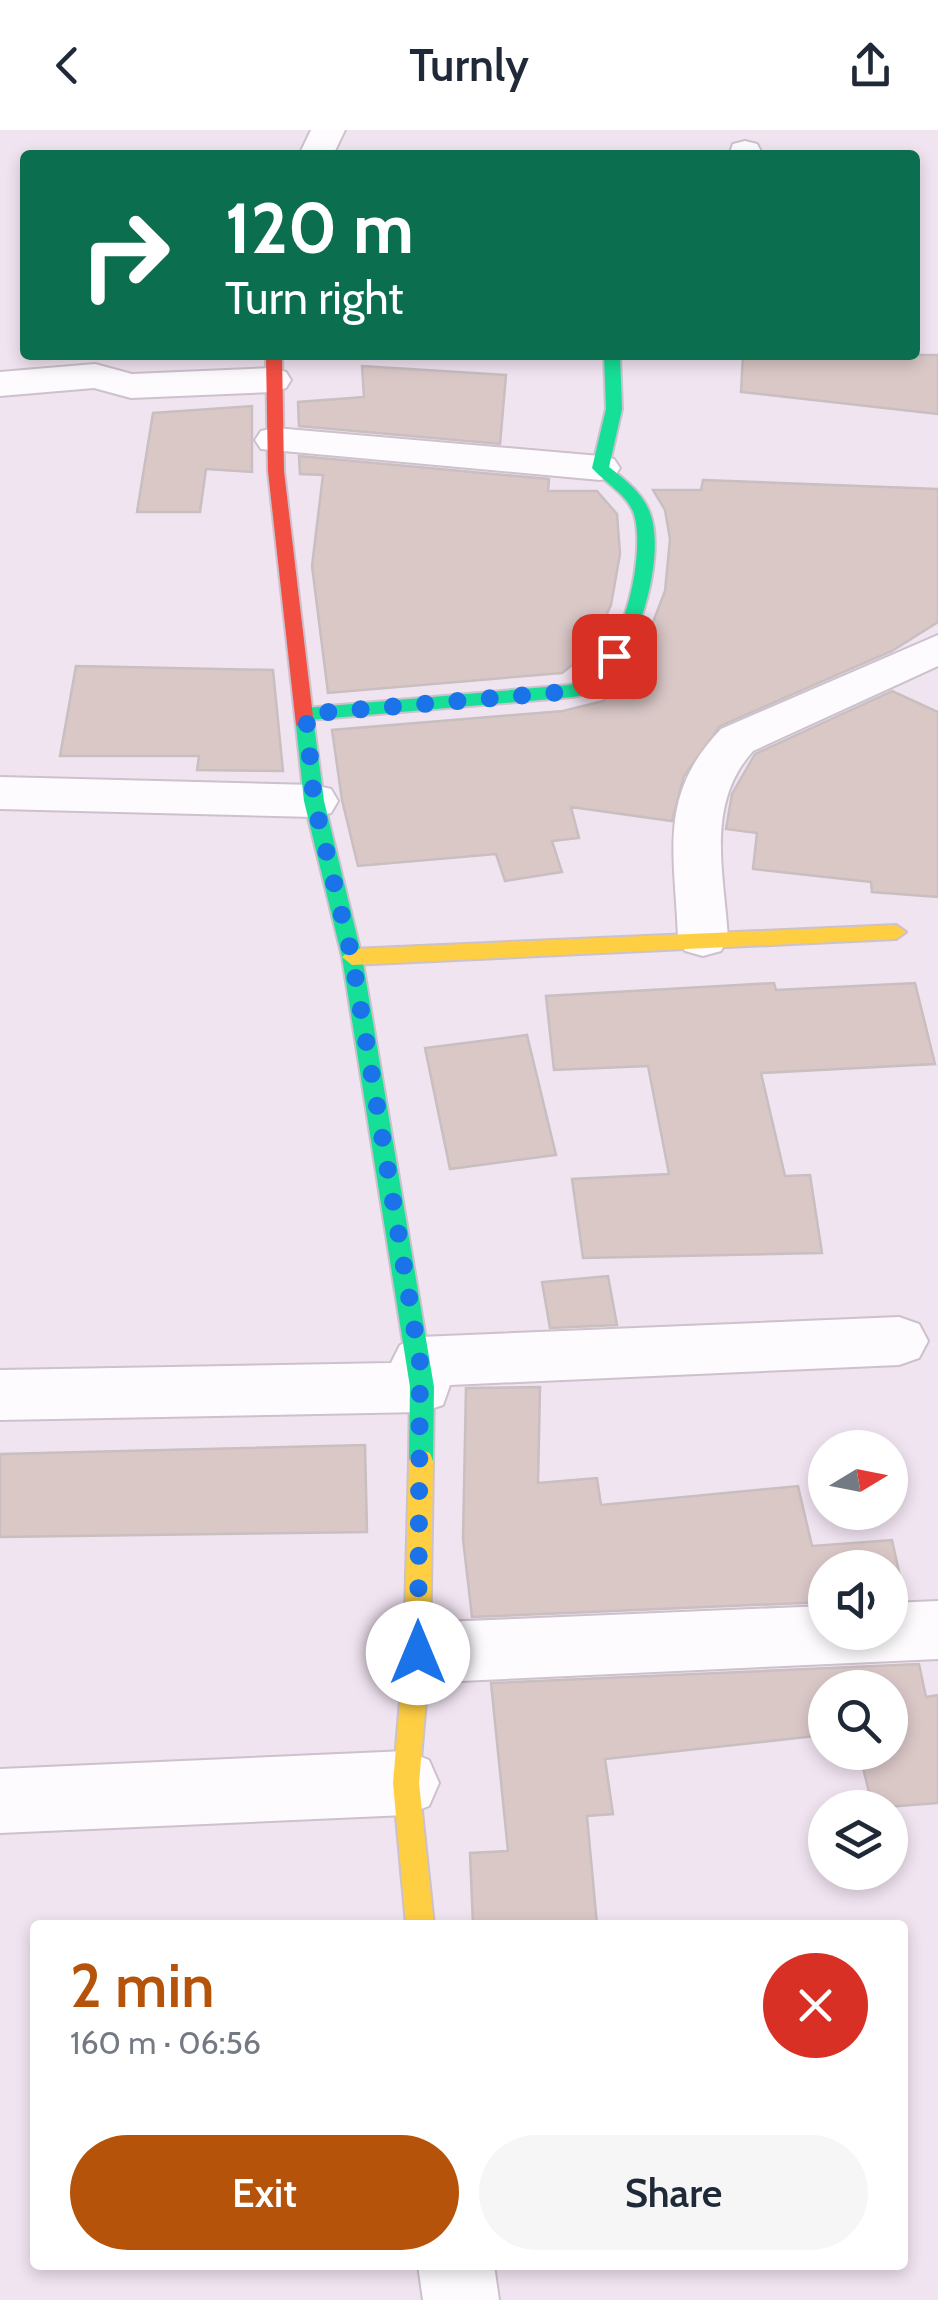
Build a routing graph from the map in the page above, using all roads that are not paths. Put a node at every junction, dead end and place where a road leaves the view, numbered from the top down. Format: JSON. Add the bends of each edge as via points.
{"nodes":[{"id":1,"x":612,"y":360,"type":"edge"},
{"id":2,"x":273,"y":368,"type":"edge"},
{"id":3,"x":0,"y":384,"type":"edge"},
{"id":4,"x":275,"y":440,"type":"junction"},
{"id":5,"x":600,"y":468,"type":"junction"},
{"id":6,"x":938,"y":650,"type":"edge"},
{"id":7,"x":306,"y":714,"type":"junction"},
{"id":8,"x":0,"y":792,"type":"edge"},
{"id":9,"x":314,"y":801,"type":"junction"},
{"id":10,"x":896,"y":932,"type":"dead end"},
{"id":11,"x":703,"y":938,"type":"junction"},
{"id":12,"x":352,"y":957,"type":"junction"},
{"id":13,"x":899,"y":1341,"type":"dead end"},
{"id":14,"x":421,"y":1375,"type":"junction"},
{"id":15,"x":0,"y":1395,"type":"edge"},
{"id":16,"x":938,"y":1630,"type":"edge"},
{"id":17,"x":908,"y":1631,"type":"edge"},
{"id":18,"x":808,"y":1636,"type":"edge"},
{"id":19,"x":418,"y":1653,"type":"junction"},
{"id":20,"x":406,"y":1783,"type":"junction"},
{"id":21,"x":0,"y":1800,"type":"edge"},
{"id":22,"x":420,"y":1920,"type":"edge"},
{"id":23,"x":457,"y":2270,"type":"edge"},
{"id":24,"x":460,"y":2300,"type":"edge"}],
"edges":[{"from":1,"to":5,"type":"street","via":[[614,409]]},
{"from":2,"to":3,"type":"street","via":[[131,386],[95,376]]},
{"from":2,"to":4,"type":"street"},
{"from":4,"to":5,"type":"street"},
{"from":4,"to":7,"type":"street"},
{"from":5,"to":7,"type":"street","via":[[628,493],[644,522],[645,576],[614,656],[586,686]]},
{"from":6,"to":11,"type":"street","via":[[737,740],[712,767],[697,812]]},
{"from":7,"to":9,"type":"street"},
{"from":8,"to":9,"type":"street"},
{"from":9,"to":12,"type":"street"},
{"from":10,"to":11,"type":"street"},
{"from":11,"to":12,"type":"street"},
{"from":12,"to":14,"type":"street"},
{"from":13,"to":14,"type":"street"},
{"from":14,"to":15,"type":"street"},
{"from":14,"to":19,"type":"street"},
{"from":16,"to":17,"type":"street"},
{"from":18,"to":19,"type":"street"},
{"from":19,"to":20,"type":"street"},
{"from":20,"to":21,"type":"street"},
{"from":20,"to":22,"type":"street"},
{"from":23,"to":24,"type":"street"}]}
